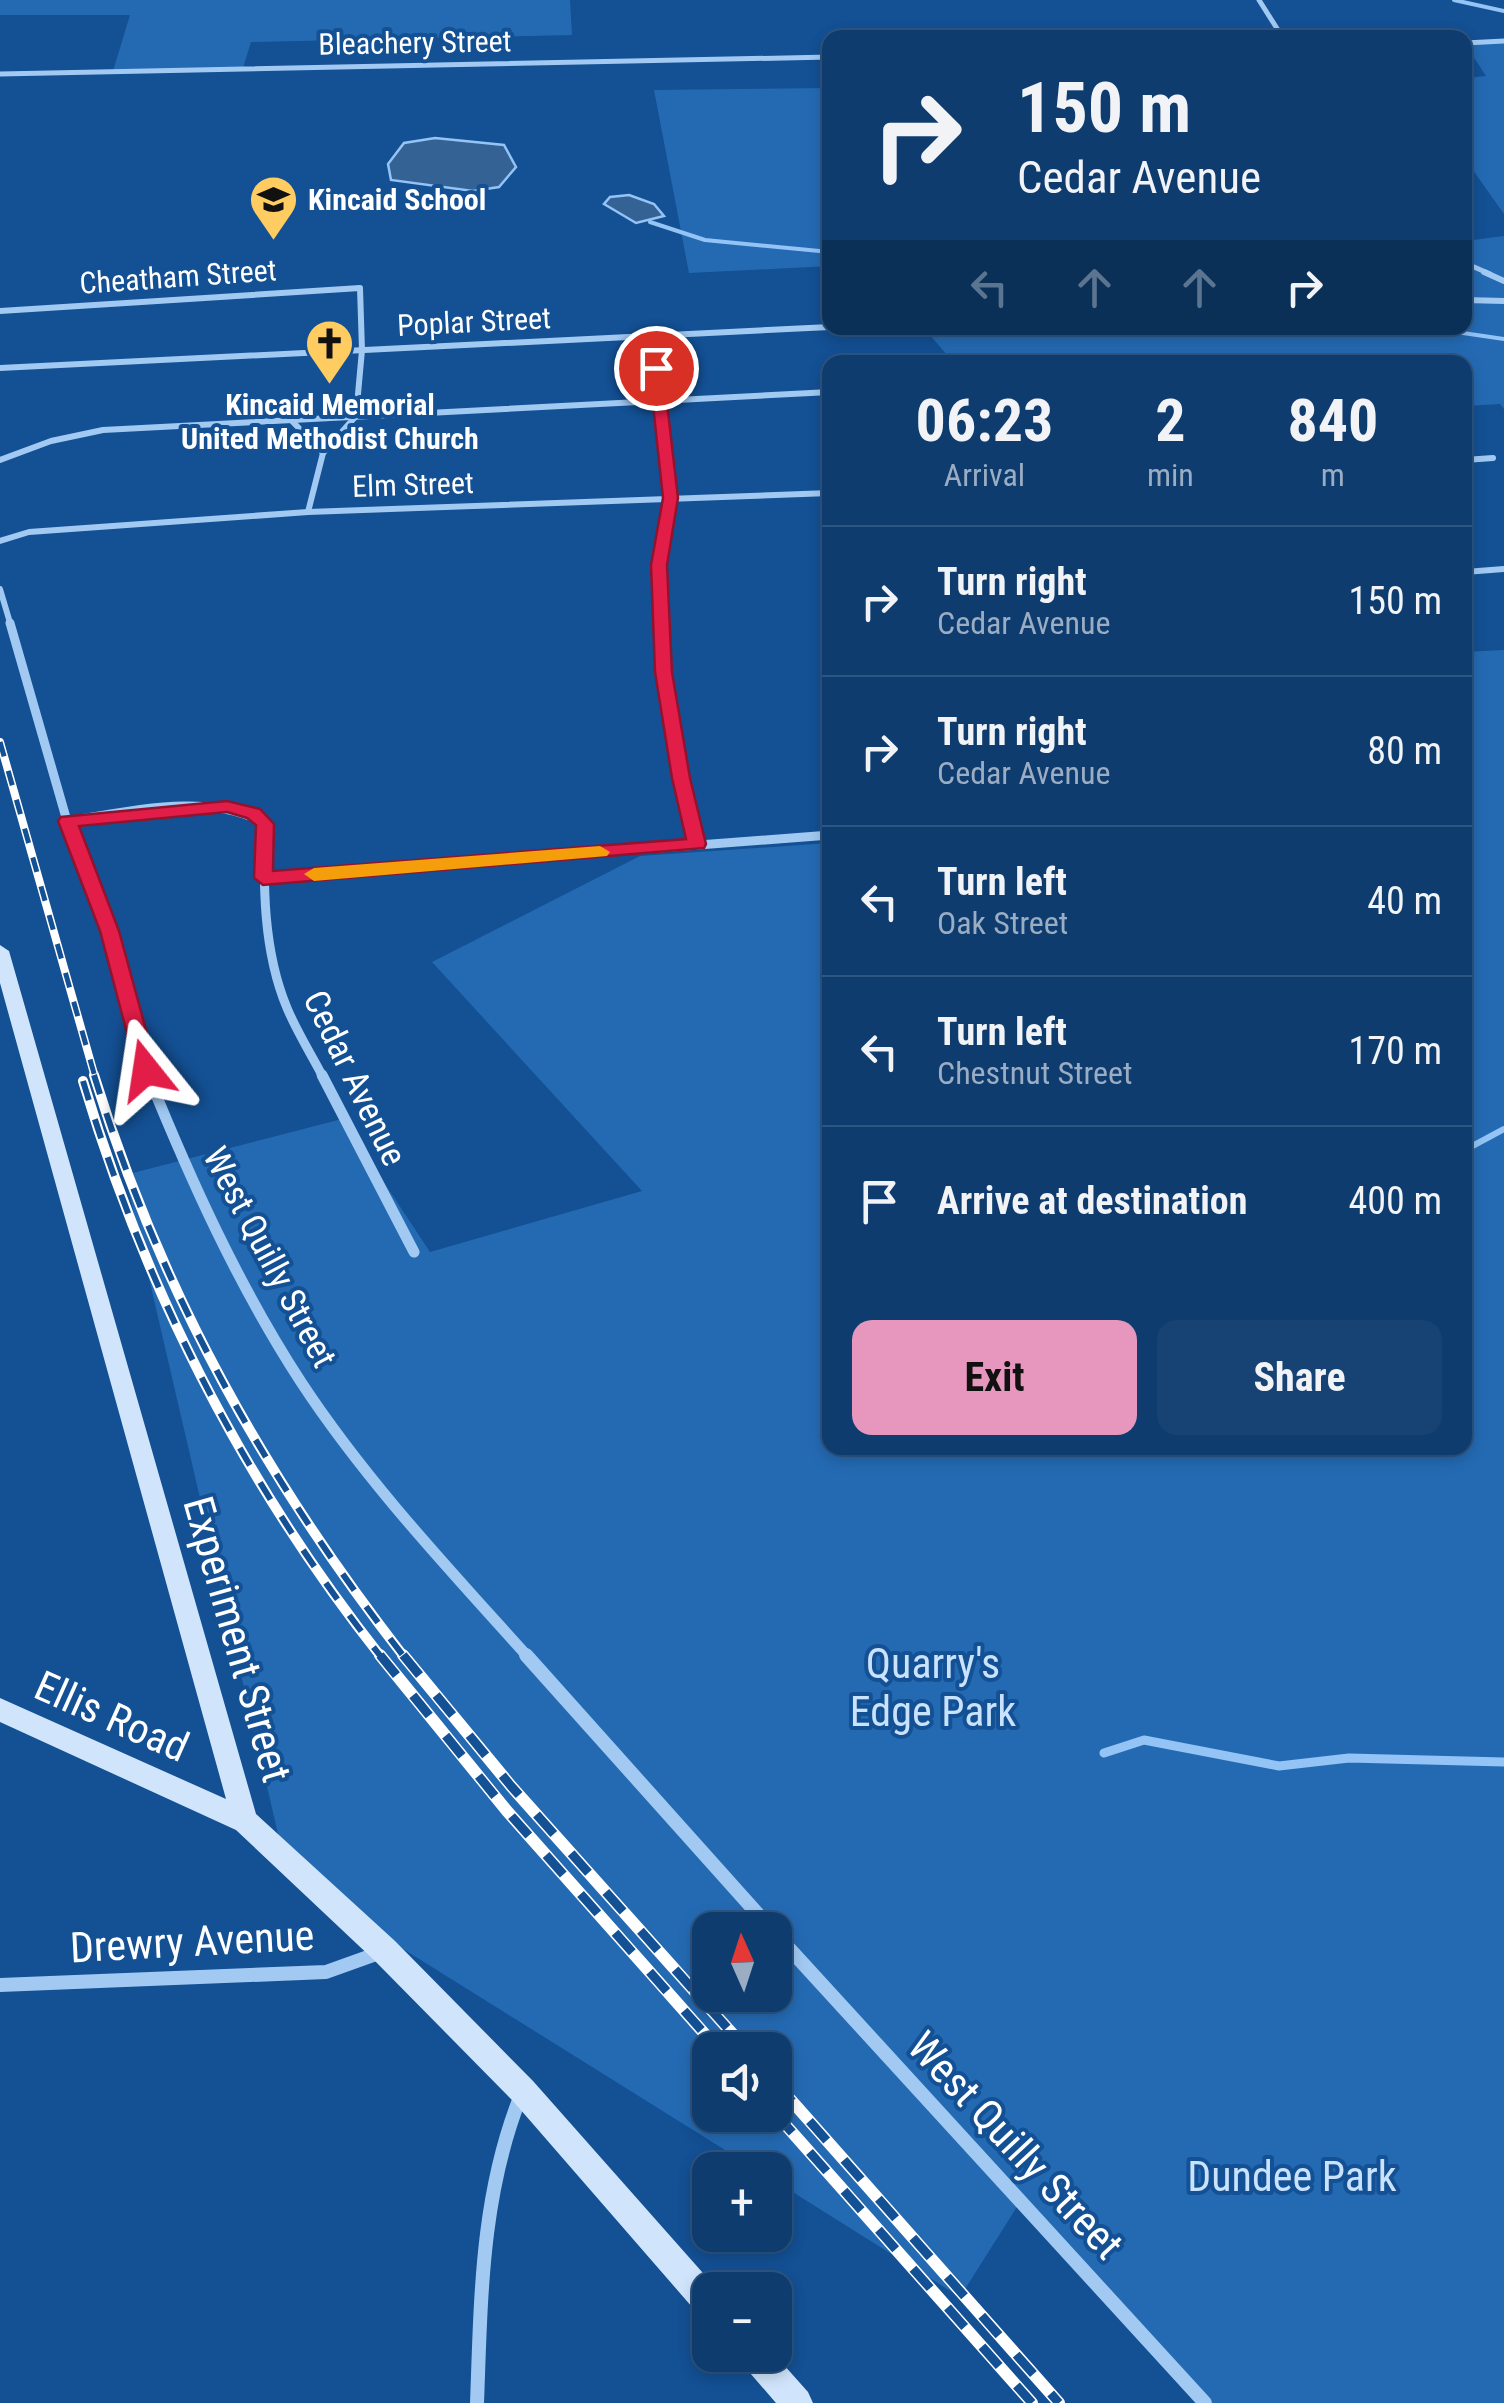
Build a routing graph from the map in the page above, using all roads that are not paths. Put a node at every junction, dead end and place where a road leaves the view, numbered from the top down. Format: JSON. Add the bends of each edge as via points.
{"nodes":[{"id":1,"x":1258,"y":0,"type":"edge"},
{"id":2,"x":1278,"y":30,"type":"edge"},
{"id":3,"x":1504,"y":41,"type":"edge"},
{"id":4,"x":1472,"y":43,"type":"edge"},
{"id":5,"x":822,"y":56,"type":"edge"},
{"id":6,"x":0,"y":74,"type":"edge"},
{"id":7,"x":1472,"y":265,"type":"edge"},
{"id":8,"x":1504,"y":281,"type":"edge"},
{"id":9,"x":1472,"y":300,"type":"edge"},
{"id":10,"x":1504,"y":301,"type":"edge"},
{"id":11,"x":0,"y":311,"type":"edge"},
{"id":12,"x":822,"y":327,"type":"edge"},
{"id":13,"x":651,"y":336,"type":"junction"},
{"id":14,"x":362,"y":350,"type":"junction"},
{"id":15,"x":0,"y":368,"type":"edge"},
{"id":16,"x":822,"y":392,"type":"edge"},
{"id":17,"x":661,"y":400,"type":"junction"},
{"id":18,"x":356,"y":416,"type":"junction"},
{"id":19,"x":291,"y":420,"type":"junction"},
{"id":20,"x":322,"y":453,"type":"junction"},
{"id":21,"x":1493,"y":458,"type":"dead end"},
{"id":22,"x":0,"y":460,"type":"edge"},
{"id":23,"x":1472,"y":460,"type":"edge"},
{"id":24,"x":822,"y":494,"type":"edge"},
{"id":25,"x":670,"y":498,"type":"junction"},
{"id":26,"x":308,"y":512,"type":"junction"},
{"id":27,"x":0,"y":542,"type":"edge"},
{"id":28,"x":1504,"y":569,"type":"edge"},
{"id":29,"x":1472,"y":571,"type":"edge"},
{"id":30,"x":0,"y":588,"type":"edge"},
{"id":31,"x":68,"y":821,"type":"junction"},
{"id":32,"x":822,"y":836,"type":"edge"},
{"id":33,"x":697,"y":844,"type":"junction"},
{"id":34,"x":263,"y":878,"type":"junction"},
{"id":35,"x":0,"y":951,"type":"edge"},
{"id":36,"x":414,"y":1252,"type":"dead end"},
{"id":37,"x":0,"y":1710,"type":"edge"},
{"id":38,"x":245,"y":1821,"type":"junction"},
{"id":39,"x":756,"y":1912,"type":"edge"},
{"id":40,"x":385,"y":1951,"type":"junction"},
{"id":41,"x":792,"y":1952,"type":"edge"},
{"id":42,"x":0,"y":1986,"type":"edge"},
{"id":43,"x":523,"y":2091,"type":"junction"},
{"id":44,"x":692,"y":2283,"type":"edge"},
{"id":45,"x":770,"y":2372,"type":"edge"},
{"id":46,"x":477,"y":2403,"type":"edge"},
{"id":47,"x":797,"y":2403,"type":"edge"},
{"id":48,"x":1205,"y":2403,"type":"edge"}],
"edges":[{"from":1,"to":2,"type":"street"},
{"from":3,"to":4,"type":"street"},
{"from":5,"to":6,"type":"street","name":"Bleachery Street"},
{"from":7,"to":8,"type":"street"},
{"from":9,"to":10,"type":"street"},
{"from":11,"to":14,"type":"street","name":"Cheatham Street","via":[[360,288]]},
{"from":12,"to":13,"type":"street","name":"Poplar Street"},
{"from":13,"to":14,"type":"street","name":"Poplar Street"},
{"from":13,"to":17,"type":"street"},
{"from":14,"to":15,"type":"street","name":"Poplar Street"},
{"from":14,"to":18,"type":"street"},
{"from":16,"to":17,"type":"street"},
{"from":17,"to":18,"type":"street"},
{"from":17,"to":25,"type":"street"},
{"from":18,"to":19,"type":"street"},
{"from":18,"to":20,"type":"street"},
{"from":19,"to":20,"type":"street"},
{"from":19,"to":22,"type":"street","via":[[77,434]]},
{"from":20,"to":26,"type":"street"},
{"from":21,"to":23,"type":"street"},
{"from":24,"to":25,"type":"street","name":"Elm Street"},
{"from":25,"to":26,"type":"street","name":"Elm Street"},
{"from":25,"to":33,"type":"street","via":[[659,565],[664,672]]},
{"from":26,"to":27,"type":"street","name":"Elm Street","via":[[29,532]]},
{"from":28,"to":29,"type":"street"},
{"from":30,"to":31,"type":"street","name":"West Quilly Street"},
{"from":31,"to":34,"type":"street","name":"Cedar Avenue","via":[[227,806],[265,824]]},
{"from":31,"to":39,"type":"street","name":"West Quilly Street","via":[[110,931],[146,1070],[191,1181],[302,1384],[401,1515]]},
{"from":32,"to":33,"type":"street"},
{"from":33,"to":34,"type":"street"},
{"from":34,"to":36,"type":"street","name":"Cedar Avenue","via":[[286,1006]]},
{"from":35,"to":38,"type":"main road","name":"Experiment Street"},
{"from":37,"to":38,"type":"main road","name":"Ellis Road"},
{"from":38,"to":40,"type":"main road","name":"Experiment Street"},
{"from":40,"to":42,"type":"street","name":"Drewry Avenue","via":[[326,1972]]},
{"from":40,"to":43,"type":"main road","name":"Experiment Street"},
{"from":41,"to":48,"type":"street","name":"West Quilly Street"},
{"from":43,"to":44,"type":"main road","name":"Experiment Street"},
{"from":43,"to":46,"type":"street","via":[[501,2140],[487,2200]]},
{"from":45,"to":47,"type":"main road"}]}
